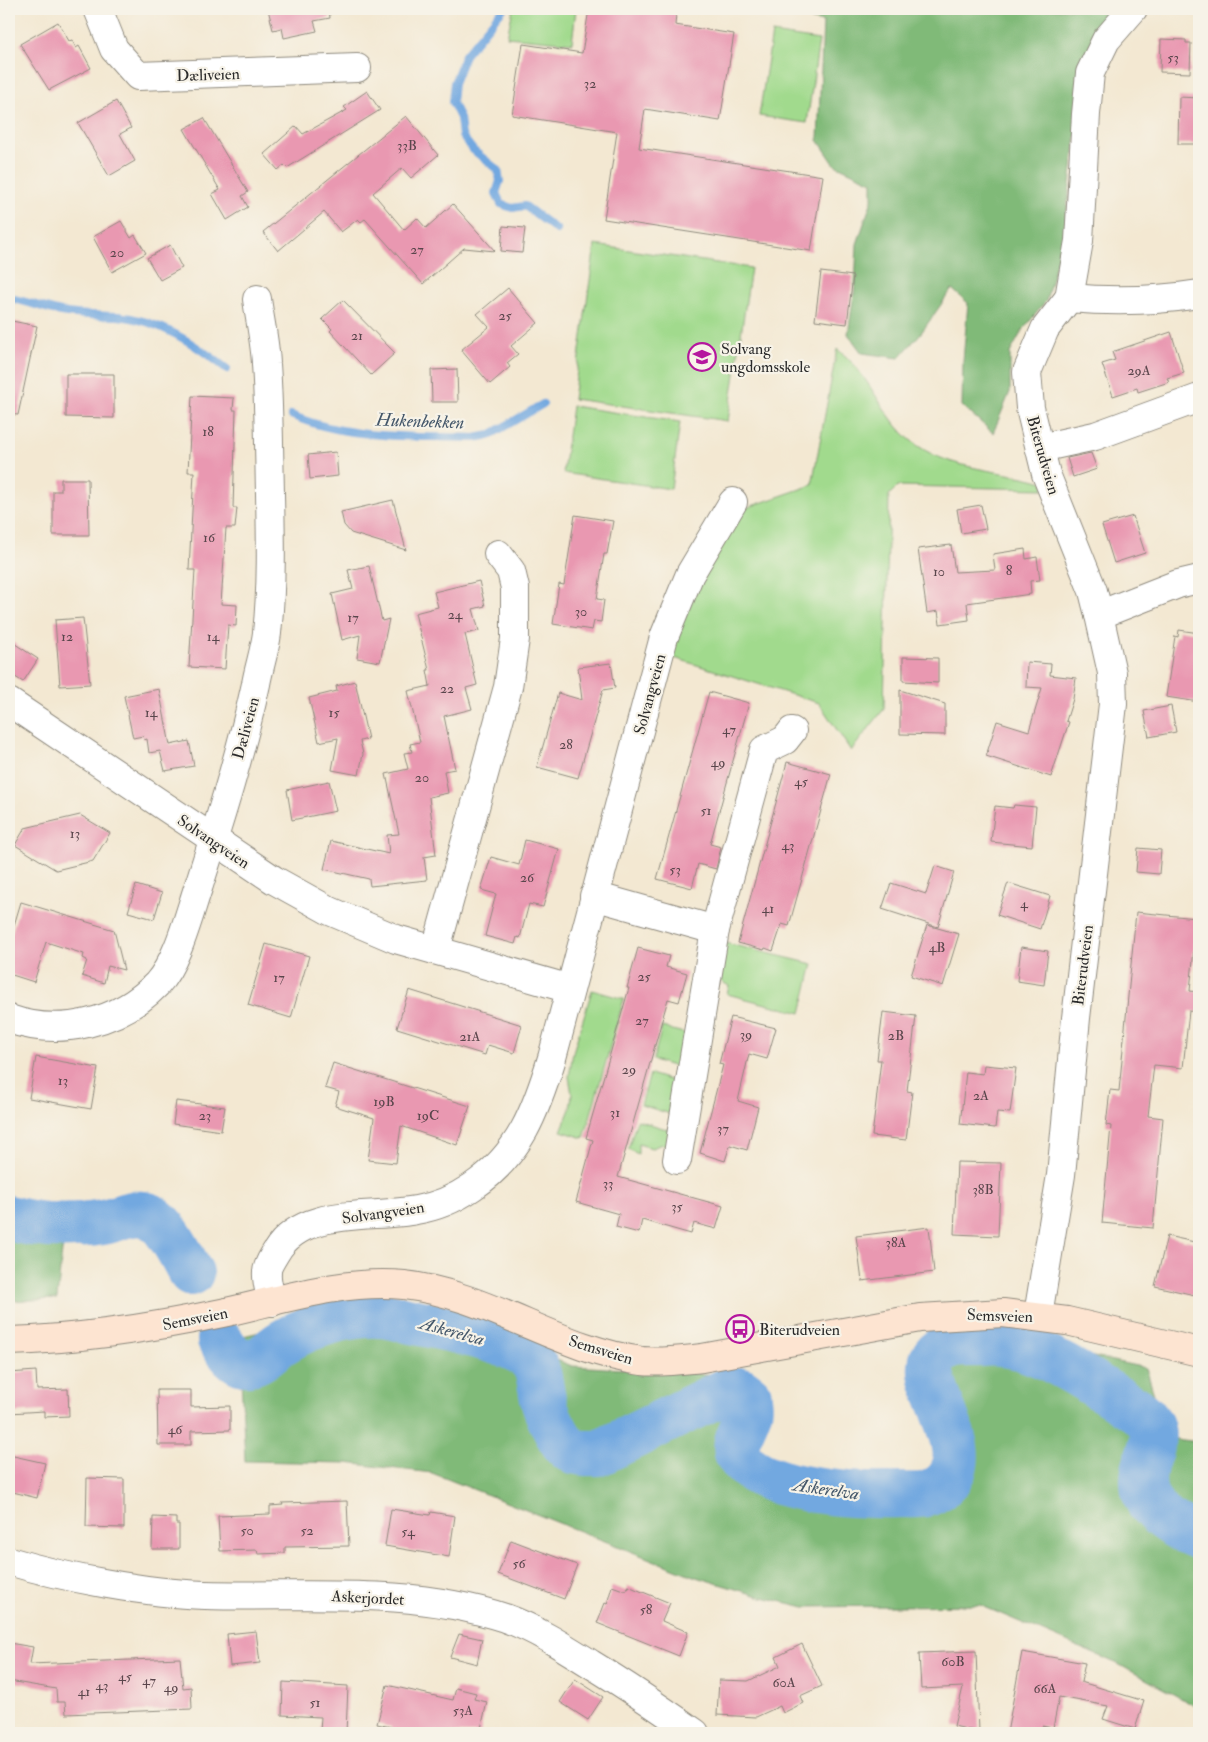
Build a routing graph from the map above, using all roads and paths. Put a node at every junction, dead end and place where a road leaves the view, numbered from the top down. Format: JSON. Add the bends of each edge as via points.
{"nodes":[{"id":1,"x":98,"y":9,"type":"edge"},
{"id":2,"x":1133,"y":9,"type":"edge"},
{"id":3,"x":357,"y":68,"type":"dead end"},
{"id":4,"x":1199,"y":294,"type":"edge"},
{"id":5,"x":1069,"y":298,"type":"junction"},
{"id":6,"x":257,"y":299,"type":"dead end"},
{"id":7,"x":1199,"y":398,"type":"edge"},
{"id":8,"x":1040,"y":448,"type":"junction"},
{"id":9,"x":733,"y":502,"type":"dead end"},
{"id":10,"x":498,"y":554,"type":"dead end"},
{"id":11,"x":1199,"y":579,"type":"edge"},
{"id":12,"x":1100,"y":615,"type":"junction"},
{"id":13,"x":9,"y":702,"type":"edge"},
{"id":14,"x":792,"y":731,"type":"dead end"},
{"id":15,"x":213,"y":840,"type":"junction"},
{"id":16,"x":594,"y":896,"type":"junction"},
{"id":17,"x":714,"y":930,"type":"junction"},
{"id":18,"x":436,"y":950,"type":"junction"},
{"id":19,"x":570,"y":989,"type":"junction"},
{"id":20,"x":9,"y":1019,"type":"edge"},
{"id":21,"x":677,"y":1160,"type":"dead end"},
{"id":22,"x":272,"y":1302,"type":"junction"},
{"id":23,"x":1038,"y":1315,"type":"junction"},
{"id":24,"x":9,"y":1341,"type":"edge"},
{"id":25,"x":1199,"y":1352,"type":"edge"},
{"id":26,"x":9,"y":1561,"type":"edge"},
{"id":27,"x":695,"y":1733,"type":"edge"}],
"edges":[{"from":1,"to":3,"type":"street","name":"Dæliveien","via":[[114,49],[138,76]]},
{"from":2,"to":5,"type":"street","name":"Biterudveien","via":[[1106,40],[1090,74],[1079,240]]},
{"from":4,"to":5,"type":"street","via":[[1165,300]]},
{"from":5,"to":8,"type":"street","name":"Biterudveien","via":[[1045,329],[1027,372],[1030,408]]},
{"from":6,"to":15,"type":"street","name":"Dæliveien","via":[[266,363],[269,448],[271,564],[267,634],[248,718]]},
{"from":7,"to":8,"type":"street","via":[[1096,436]]},
{"from":8,"to":12,"type":"street","name":"Biterudveien","via":[[1046,474]]},
{"from":9,"to":16,"type":"street","name":"Solvangveien","via":[[690,574],[664,637]]},
{"from":10,"to":18,"type":"street","via":[[511,571],[516,588],[515,640],[508,687]]},
{"from":11,"to":12,"type":"street"},
{"from":12,"to":23,"type":"street","name":"Biterudveien","via":[[1112,673],[1110,746],[1076,1018],[1061,1175]]},
{"from":13,"to":15,"type":"street","name":"Solvangveien"},
{"from":14,"to":17,"type":"street","via":[[784,740],[764,750]]},
{"from":15,"to":18,"type":"street","name":"Solvangveien","via":[[274,880],[330,911],[396,938]]},
{"from":15,"to":20,"type":"street","name":"Dæliveien","via":[[185,928],[170,963],[158,982],[138,1002],[102,1020],[74,1025],[43,1026]]},
{"from":16,"to":17,"type":"street"},
{"from":16,"to":19,"type":"street","name":"Solvangveien"},
{"from":17,"to":21,"type":"street"},
{"from":18,"to":19,"type":"street","name":"Solvangveien"},
{"from":19,"to":22,"type":"street","name":"Solvangveien","via":[[550,1066],[528,1126],[492,1172],[472,1188],[418,1210],[307,1224],[286,1240],[272,1258],[266,1272]]},
{"from":22,"to":23,"type":"main road","name":"Semsveien","via":[[358,1285],[405,1286],[500,1311],[616,1356],[670,1362],[920,1318],[994,1313]]},
{"from":22,"to":24,"type":"main road","name":"Semsveien","via":[[139,1330]]},
{"from":23,"to":25,"type":"main road","name":"Semsveien"},
{"from":26,"to":27,"type":"street","name":"Askerjordet","via":[[122,1585],[203,1595],[369,1594],[423,1600],[505,1618],[554,1640]]}]}
